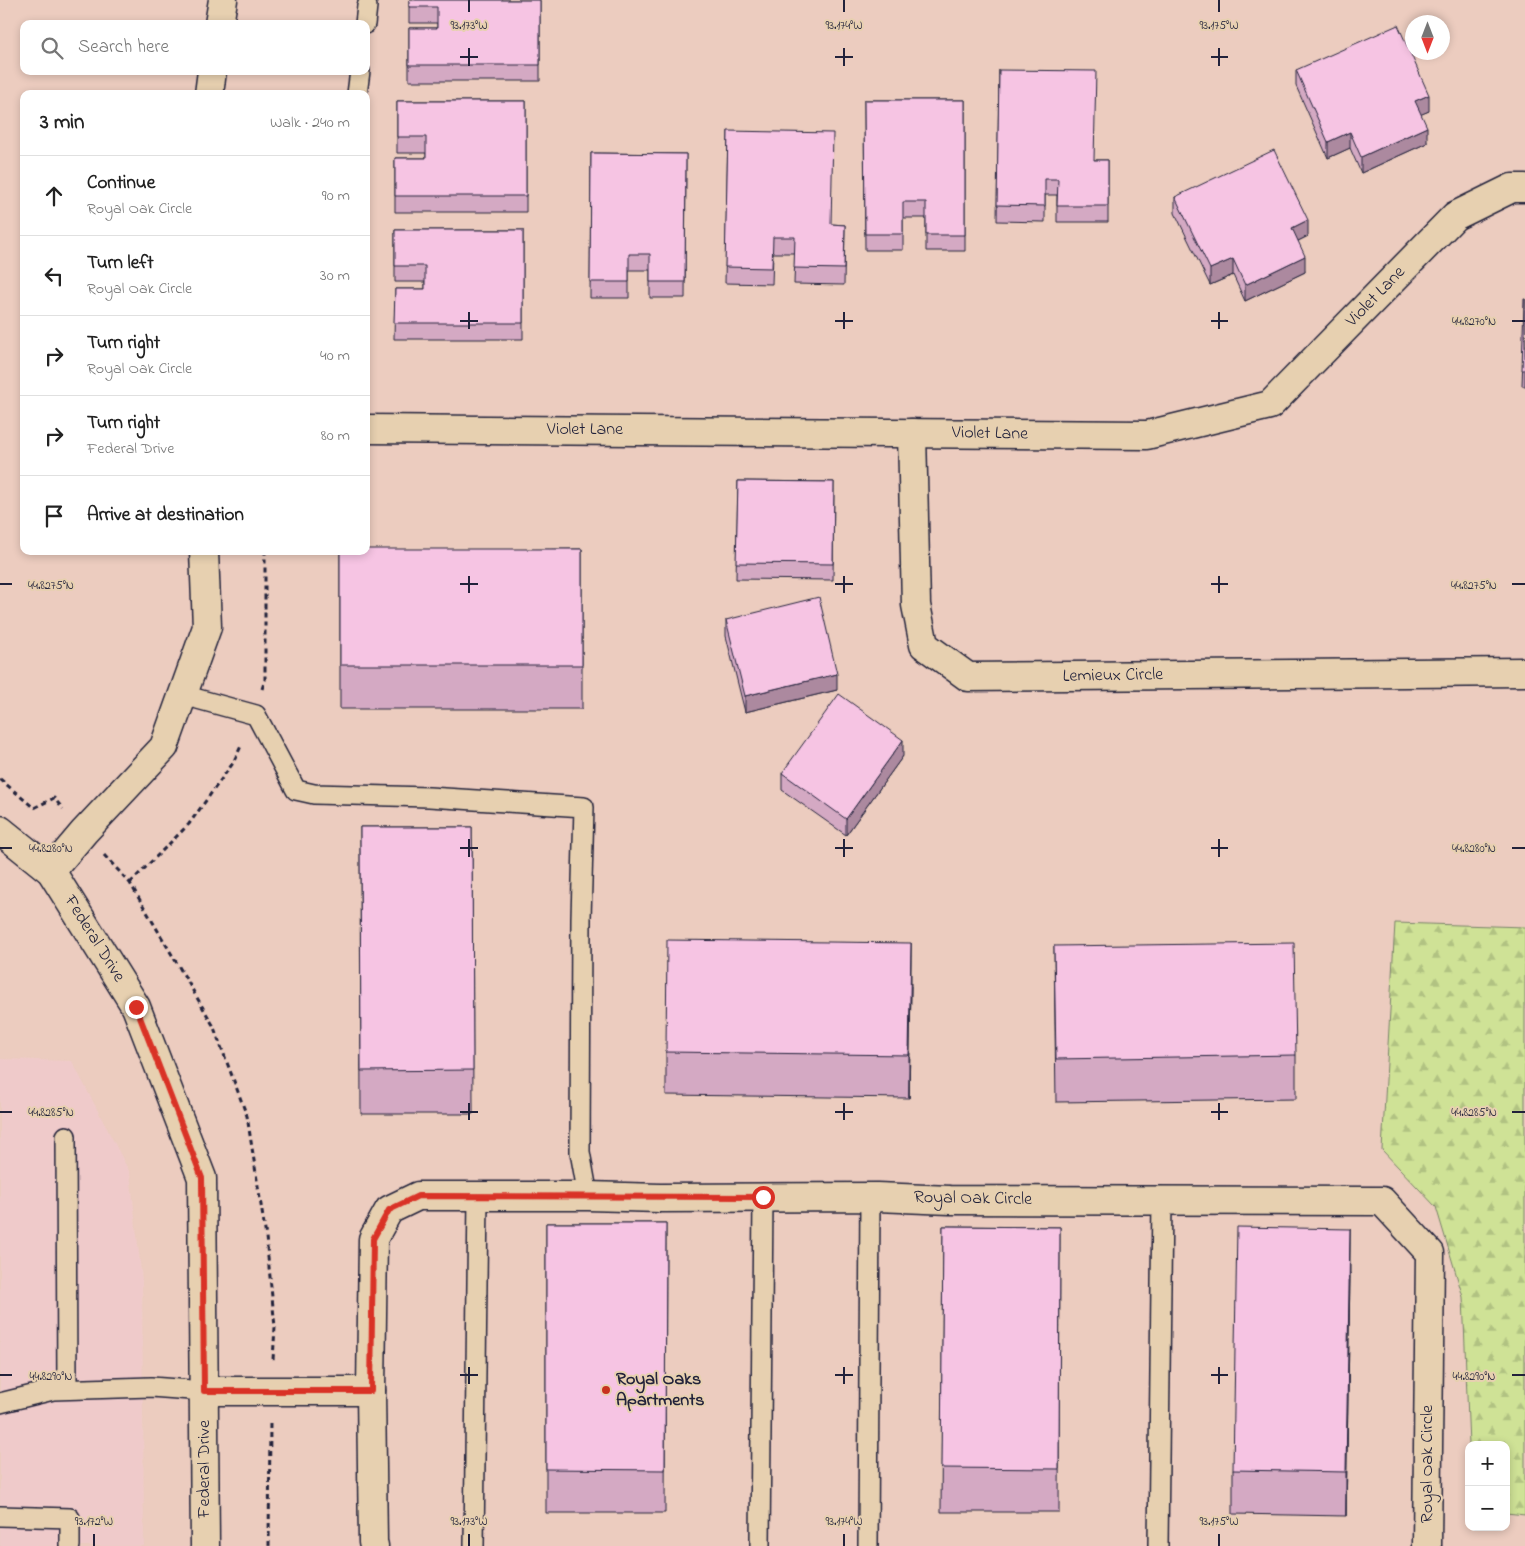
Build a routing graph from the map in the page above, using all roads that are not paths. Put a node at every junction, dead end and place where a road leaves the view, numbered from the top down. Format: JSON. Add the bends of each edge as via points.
{"nodes":[{"id":1,"x":222,"y":0,"type":"edge"},
{"id":2,"x":220,"y":20,"type":"edge"},
{"id":3,"x":211,"y":75,"type":"edge"},
{"id":4,"x":359,"y":75,"type":"edge"},
{"id":5,"x":210,"y":90,"type":"edge"},
{"id":6,"x":358,"y":90,"type":"edge"},
{"id":7,"x":1525,"y":188,"type":"edge"},
{"id":8,"x":370,"y":428,"type":"edge"},
{"id":9,"x":912,"y":433,"type":"junction"},
{"id":10,"x":204,"y":555,"type":"edge"},
{"id":11,"x":1525,"y":672,"type":"edge"},
{"id":12,"x":183,"y":695,"type":"junction"},
{"id":13,"x":0,"y":830,"type":"edge"},
{"id":14,"x":50,"y":871,"type":"junction"},
{"id":15,"x":66,"y":1136,"type":"dead end"},
{"id":16,"x":478,"y":1196,"type":"junction"},
{"id":17,"x":588,"y":1196,"type":"junction"},
{"id":18,"x":763,"y":1197,"type":"junction"},
{"id":19,"x":870,"y":1197,"type":"junction"},
{"id":20,"x":1162,"y":1199,"type":"junction"},
{"id":21,"x":67,"y":1389,"type":"junction"},
{"id":22,"x":204,"y":1391,"type":"junction"},
{"id":23,"x":371,"y":1391,"type":"junction"},
{"id":24,"x":0,"y":1403,"type":"edge"},
{"id":25,"x":0,"y":1516,"type":"edge"},
{"id":26,"x":70,"y":1546,"type":"edge"},
{"id":27,"x":205,"y":1546,"type":"edge"},
{"id":28,"x":374,"y":1546,"type":"edge"},
{"id":29,"x":474,"y":1546,"type":"edge"},
{"id":30,"x":760,"y":1546,"type":"edge"},
{"id":31,"x":868,"y":1546,"type":"edge"},
{"id":32,"x":1158,"y":1546,"type":"edge"},
{"id":33,"x":1427,"y":1546,"type":"edge"}],
"edges":[{"from":1,"to":2,"type":"street"},
{"from":3,"to":5,"type":"street"},
{"from":4,"to":6,"type":"lane"},
{"from":7,"to":9,"type":"street","name":"Violet Lane","via":[[1512,188],[1456,216],[1270,405],[1147,435]]},
{"from":8,"to":9,"type":"street","name":"Violet Lane"},
{"from":9,"to":11,"type":"street","name":"Lemieux Circle","via":[[916,605],[924,645],[968,677]]},
{"from":10,"to":12,"type":"street","via":[[207,627]]},
{"from":12,"to":14,"type":"street","via":[[164,747]]},
{"from":12,"to":17,"type":"lane","via":[[256,715],[296,790],[314,794],[429,797],[584,807],[580,1152]]},
{"from":13,"to":14,"type":"street","name":"Federal Drive"},
{"from":14,"to":22,"type":"street","name":"Federal Drive","via":[[136,1007],[202,1178]]},
{"from":15,"to":21,"type":"lane"},
{"from":16,"to":17,"type":"street","name":"Royal Oak Circle"},
{"from":16,"to":23,"type":"street","name":"Royal Oak Circle","via":[[418,1196],[389,1210],[373,1239]]},
{"from":16,"to":29,"type":"lane"},
{"from":17,"to":18,"type":"street","name":"Royal Oak Circle"},
{"from":18,"to":19,"type":"street","name":"Royal Oak Circle"},
{"from":18,"to":30,"type":"lane"},
{"from":19,"to":20,"type":"street","name":"Royal Oak Circle"},
{"from":19,"to":31,"type":"lane"},
{"from":20,"to":32,"type":"lane"},
{"from":20,"to":33,"type":"street","name":"Royal Oak Circle","via":[[1382,1201],[1430,1253]]},
{"from":21,"to":22,"type":"lane"},
{"from":21,"to":24,"type":"lane"},
{"from":22,"to":23,"type":"street"},
{"from":22,"to":27,"type":"street","name":"Federal Drive"},
{"from":23,"to":28,"type":"street","name":"Royal Oak Circle"},
{"from":25,"to":26,"type":"lane","via":[[70,1518]]}]}
